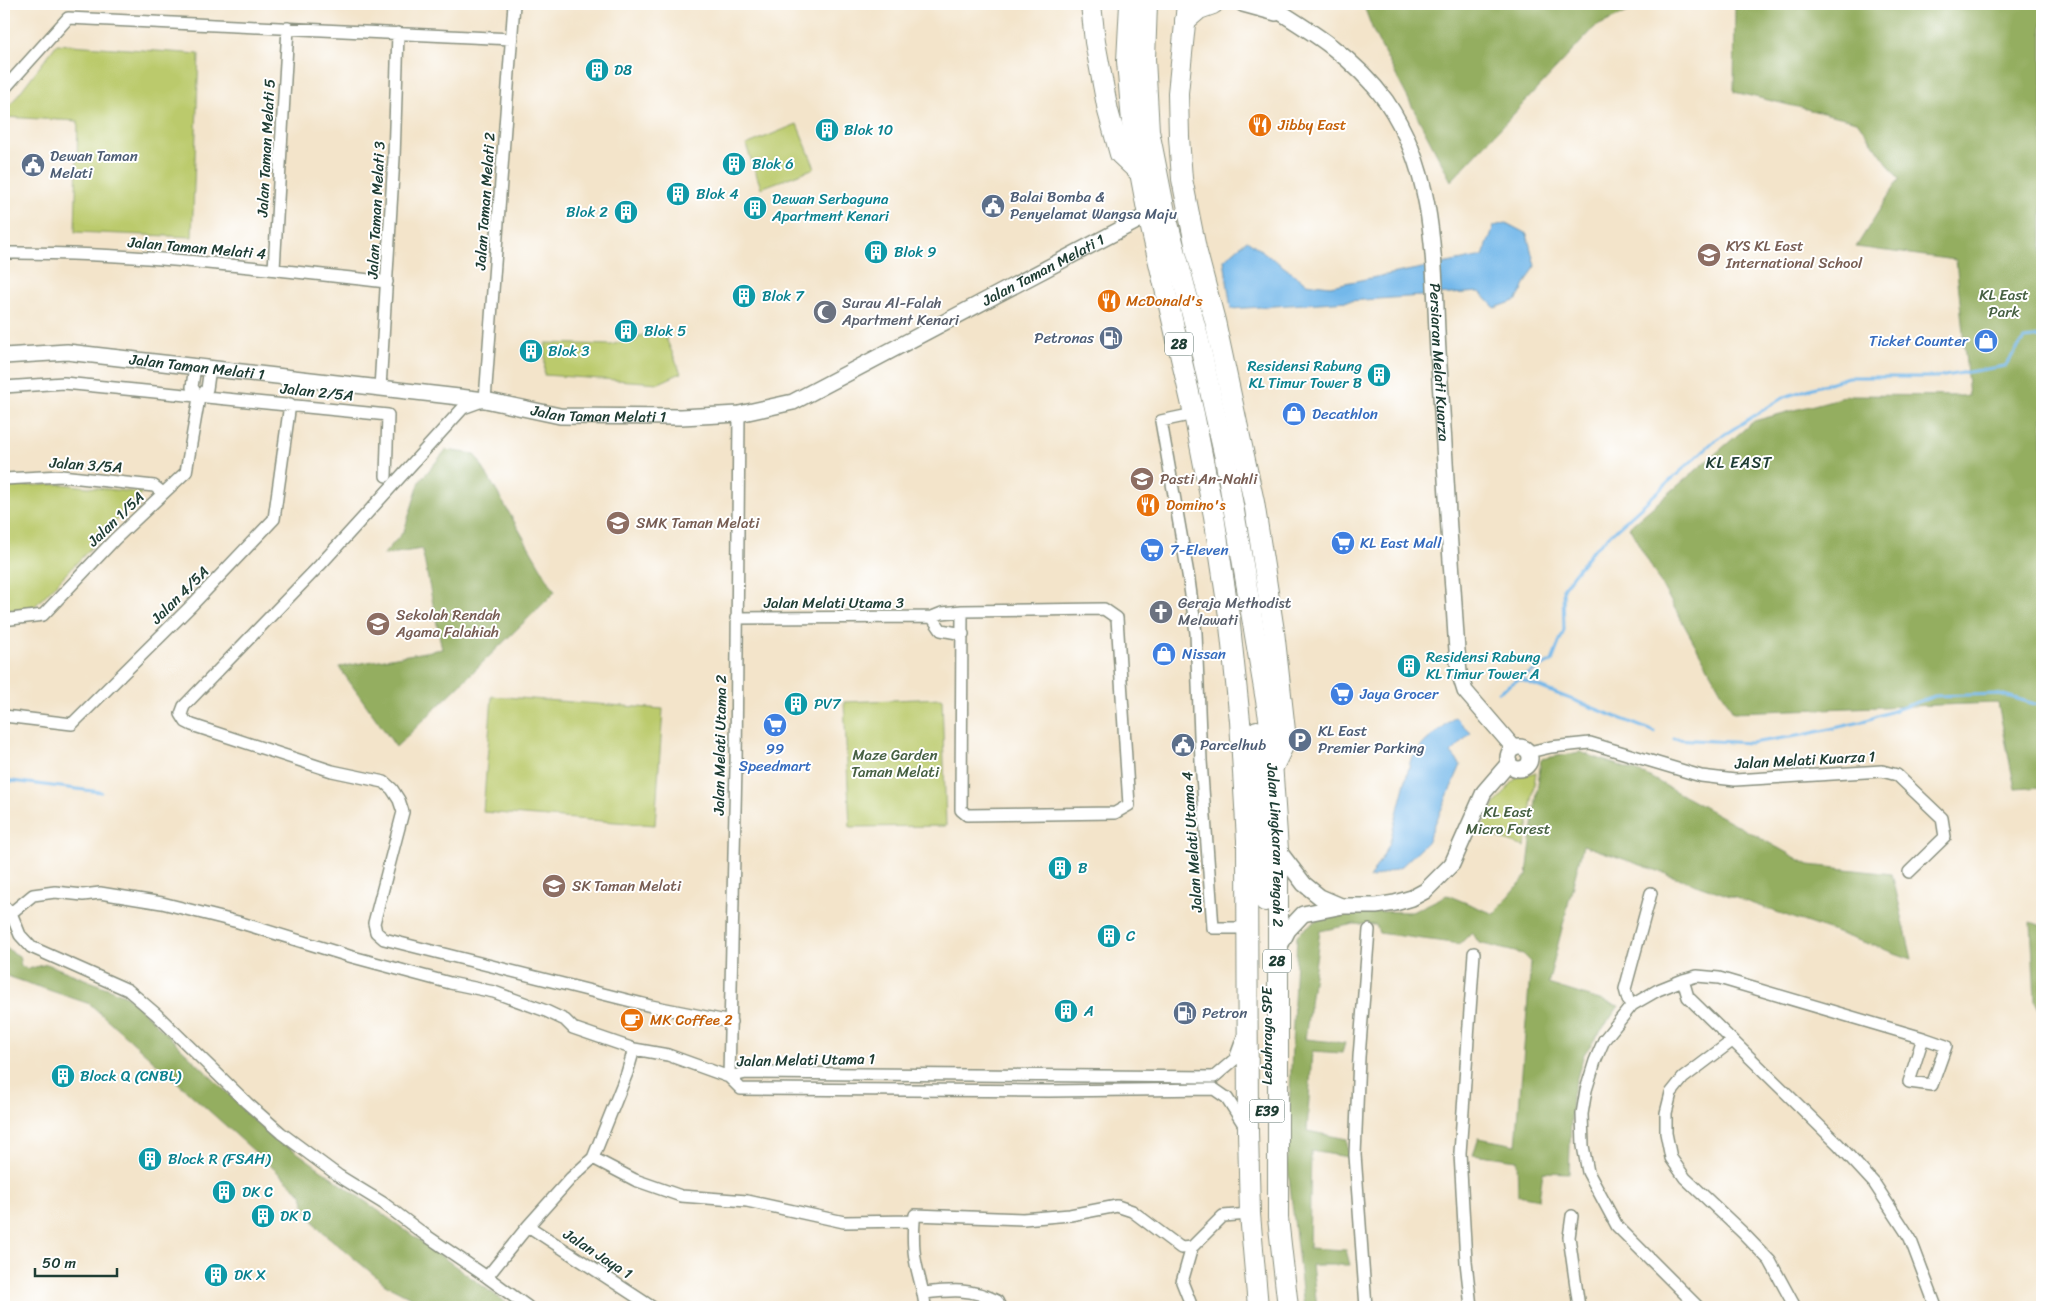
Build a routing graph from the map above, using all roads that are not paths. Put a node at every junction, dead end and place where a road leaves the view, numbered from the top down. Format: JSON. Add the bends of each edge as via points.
{"nodes":[{"id":1,"x":514,"y":4,"type":"edge"},
{"id":2,"x":1091,"y":4,"type":"edge"},
{"id":3,"x":1130,"y":4,"type":"edge"},
{"id":4,"x":1147,"y":4,"type":"edge"},
{"id":5,"x":1172,"y":4,"type":"edge"},
{"id":6,"x":1213,"y":4,"type":"edge"},
{"id":7,"x":1243,"y":4,"type":"edge"},
{"id":8,"x":1267,"y":4,"type":"edge"},
{"id":9,"x":1285,"y":15,"type":"junction"},
{"id":10,"x":1185,"y":19,"type":"edge"},
{"id":11,"x":288,"y":28,"type":"junction"},
{"id":12,"x":398,"y":34,"type":"junction"},
{"id":13,"x":512,"y":39,"type":"junction"},
{"id":14,"x":4,"y":89,"type":"edge"},
{"id":15,"x":1140,"y":173,"type":"junction"},
{"id":16,"x":1148,"y":215,"type":"junction"},
{"id":17,"x":4,"y":253,"type":"edge"},
{"id":18,"x":274,"y":269,"type":"junction"},
{"id":19,"x":387,"y":282,"type":"junction"},
{"id":20,"x":4,"y":356,"type":"edge"},
{"id":21,"x":195,"y":366,"type":"junction"},
{"id":22,"x":210,"y":368,"type":"junction"},
{"id":23,"x":4,"y":387,"type":"edge"},
{"id":24,"x":380,"y":388,"type":"junction"},
{"id":25,"x":199,"y":398,"type":"junction"},
{"id":26,"x":485,"y":400,"type":"junction"},
{"id":27,"x":290,"y":404,"type":"junction"},
{"id":28,"x":739,"y":414,"type":"junction"},
{"id":29,"x":1194,"y":414,"type":"junction"},
{"id":30,"x":386,"y":476,"type":"dead end"},
{"id":31,"x":4,"y":479,"type":"edge"},
{"id":32,"x":164,"y":494,"type":"junction"},
{"id":33,"x":962,"y":611,"type":"junction"},
{"id":34,"x":1253,"y":616,"type":"junction"},
{"id":35,"x":932,"y":617,"type":"junction"},
{"id":36,"x":4,"y":618,"type":"edge"},
{"id":37,"x":736,"y":618,"type":"junction"},
{"id":38,"x":963,"y":634,"type":"junction"},
{"id":39,"x":4,"y":716,"type":"edge"},
{"id":40,"x":1521,"y":750,"type":"junction"},
{"id":41,"x":1509,"y":763,"type":"junction"},
{"id":42,"x":1274,"y":766,"type":"junction"},
{"id":43,"x":1278,"y":850,"type":"junction"},
{"id":44,"x":1909,"y":872,"type":"dead end"},
{"id":45,"x":1651,"y":893,"type":"dead end"},
{"id":46,"x":1343,"y":906,"type":"junction"},
{"id":47,"x":6,"y":913,"type":"edge"},
{"id":48,"x":1249,"y":928,"type":"junction"},
{"id":49,"x":1369,"y":930,"type":"dead end"},
{"id":50,"x":1278,"y":950,"type":"junction"},
{"id":51,"x":1474,"y":953,"type":"dead end"},
{"id":52,"x":1683,"y":980,"type":"junction"},
{"id":53,"x":1632,"y":1005,"type":"junction"},
{"id":54,"x":731,"y":1022,"type":"junction"},
{"id":55,"x":1249,"y":1024,"type":"junction"},
{"id":56,"x":1923,"y":1038,"type":"dead end"},
{"id":57,"x":1732,"y":1041,"type":"junction"},
{"id":58,"x":634,"y":1049,"type":"junction"},
{"id":59,"x":729,"y":1076,"type":"junction"},
{"id":60,"x":1248,"y":1132,"type":"junction"},
{"id":61,"x":593,"y":1158,"type":"junction"},
{"id":62,"x":1250,"y":1214,"type":"junction"},
{"id":63,"x":1572,"y":1216,"type":"dead end"},
{"id":64,"x":914,"y":1220,"type":"junction"},
{"id":65,"x":528,"y":1226,"type":"junction"},
{"id":66,"x":1192,"y":1247,"type":"junction"},
{"id":67,"x":487,"y":1276,"type":"junction"},
{"id":68,"x":924,"y":1293,"type":"junction"},
{"id":69,"x":528,"y":1307,"type":"edge"},
{"id":70,"x":652,"y":1307,"type":"edge"},
{"id":71,"x":925,"y":1307,"type":"edge"},
{"id":72,"x":1000,"y":1307,"type":"edge"},
{"id":73,"x":1190,"y":1307,"type":"edge"},
{"id":74,"x":1258,"y":1307,"type":"edge"},
{"id":75,"x":1276,"y":1307,"type":"edge"},
{"id":76,"x":1288,"y":1307,"type":"edge"},
{"id":77,"x":1366,"y":1307,"type":"edge"},
{"id":78,"x":1472,"y":1307,"type":"edge"},
{"id":79,"x":1579,"y":1307,"type":"edge"},
{"id":80,"x":1698,"y":1307,"type":"edge"},
{"id":81,"x":1795,"y":1307,"type":"edge"},
{"id":82,"x":1936,"y":1307,"type":"edge"}],
"edges":[{"from":1,"to":13,"type":"street","name":"Jalan Taman Melati 2"},
{"from":2,"to":15,"type":"highway","via":[[1094,42],[1120,154]]},
{"from":3,"to":15,"type":"highway","name":"Jalan Lingkaran Tengah 2","number":"28","via":[[1129,100]]},
{"from":4,"to":34,"type":"highway","name":"Jalan Lingkaran Tengah 2","number":"28","via":[[1145,59],[1149,131],[1226,458]]},
{"from":5,"to":10,"type":"highway"},
{"from":6,"to":10,"type":"highway"},
{"from":7,"to":9,"type":"street","name":"Persiaran Melati Kuarza"},
{"from":8,"to":9,"type":"street","name":"Persiaran Melati Kuarza"},
{"from":9,"to":40,"type":"street","name":"Persiaran Melati Kuarza","via":[[1335,47],[1373,86],[1392,112],[1420,169],[1426,192],[1433,256],[1459,672],[1465,690]]},
{"from":10,"to":42,"type":"highway","via":[[1178,93],[1182,179],[1254,502],[1274,631],[1286,740]]},
{"from":11,"to":12,"type":"street"},
{"from":11,"to":14,"type":"street","via":[[68,18]]},
{"from":11,"to":18,"type":"street","name":"Jalan Taman Melati 5"},
{"from":12,"to":13,"type":"street"},
{"from":12,"to":19,"type":"street","name":"Jalan Taman Melati 3"},
{"from":13,"to":26,"type":"street","name":"Jalan Taman Melati 2"},
{"from":15,"to":16,"type":"highway","name":"Jalan Lingkaran Tengah 2","number":"28"},
{"from":16,"to":28,"type":"street","name":"Jalan Taman Melati 1","via":[[793,402]]},
{"from":16,"to":29,"type":"highway","name":"Jalan Lingkaran Tengah 2","number":"28"},
{"from":17,"to":18,"type":"street","name":"Jalan Taman Melati 4","via":[[68,253]]},
{"from":18,"to":19,"type":"street","name":"Jalan Taman Melati 4"},
{"from":19,"to":24,"type":"street","name":"Jalan Taman Melati 3"},
{"from":20,"to":21,"type":"street","name":"Jalan Taman Melati 1","via":[[66,352]]},
{"from":21,"to":22,"type":"street","name":"Jalan Taman Melati 1"},
{"from":21,"to":25,"type":"street","name":"Jalan 1/5A","via":[[192,387]]},
{"from":22,"to":24,"type":"street","name":"Jalan Taman Melati 1"},
{"from":22,"to":25,"type":"street","name":"Jalan 1/5A","via":[[207,389]]},
{"from":23,"to":25,"type":"street","name":"Jalan 2/5A","via":[[64,383]]},
{"from":24,"to":26,"type":"street","name":"Jalan Taman Melati 1"},
{"from":25,"to":27,"type":"street","name":"Jalan 2/5A"},
{"from":25,"to":32,"type":"street","name":"Jalan 1/5A","via":[[186,472]]},
{"from":26,"to":28,"type":"street","name":"Jalan Taman Melati 1","via":[[560,416]]},
{"from":26,"to":54,"type":"street","via":[[463,408],[184,706],[181,714],[192,725],[332,771],[384,782],[392,789],[403,812],[374,923],[376,932],[384,938],[650,1006]]},
{"from":27,"to":30,"type":"street","name":"Jalan 2/5A","via":[[388,415]]},
{"from":27,"to":39,"type":"street","name":"Jalan 4/5A","via":[[274,519],[72,724]]},
{"from":28,"to":37,"type":"street","name":"Jalan Melati Utama 2"},
{"from":29,"to":48,"type":"highway","name":"Jalan Lingkaran Tengah 2","number":"28","via":[[1214,516],[1235,672],[1246,821]]},
{"from":29,"to":48,"type":"street","name":"Jalan Melati Utama 4","via":[[1161,421],[1196,633],[1213,928]]},
{"from":31,"to":32,"type":"street","name":"Jalan 3/5A","via":[[61,476],[154,486]]},
{"from":32,"to":36,"type":"street","name":"Jalan 1/5A","via":[[115,539],[43,615]]},
{"from":33,"to":35,"type":"street","name":"Jalan Melati Utama 3"},
{"from":33,"to":38,"type":"street"},
{"from":33,"to":38,"type":"street","name":"Jalan Melati Utama 3","via":[[1104,609],[1117,618],[1129,805],[1115,813],[967,815],[961,810]]},
{"from":34,"to":42,"type":"highway","name":"Jalan Lingkaran Tengah 2","number":"28"},
{"from":34,"to":75,"type":"highway","name":"Lebuhraya SPE","number":"E39","via":[[1246,633],[1258,740],[1266,915],[1267,1224]]},
{"from":35,"to":37,"type":"street","name":"Jalan Melati Utama 3"},
{"from":35,"to":38,"type":"street","via":[[941,630]]},
{"from":37,"to":54,"type":"street","name":"Jalan Melati Utama 2"},
{"from":40,"to":41,"type":"street","via":[[1508,756]]},
{"from":40,"to":41,"type":"street","via":[[1531,759],[1525,769],[1514,769]]},
{"from":40,"to":44,"type":"street","name":"Jalan Melati Kuarza 1","via":[[1590,743],[1701,776],[1736,780],[1882,771],[1897,775],[1942,818],[1945,837]]},
{"from":41,"to":46,"type":"street","via":[[1484,792],[1452,864],[1425,891],[1395,903]]},
{"from":42,"to":43,"type":"highway","name":"Jalan Lingkaran Tengah 2","number":"28"},
{"from":43,"to":46,"type":"street","via":[[1309,888],[1320,897]]},
{"from":43,"to":50,"type":"highway","name":"Jalan Lingkaran Tengah 2","number":"28"},
{"from":45,"to":53,"type":"street","via":[[1625,989]]},
{"from":46,"to":50,"type":"street","via":[[1303,914],[1288,930]]},
{"from":47,"to":58,"type":"street","via":[[34,895],[55,892],[100,893],[162,903],[450,983],[494,992],[552,1014],[574,1028]]},
{"from":47,"to":67,"type":"street","via":[[31,947],[128,990],[280,1133]]},
{"from":48,"to":55,"type":"highway","name":"Jalan Lingkaran Tengah 2","number":"28"},
{"from":49,"to":77,"type":"street","via":[[1355,1155]]},
{"from":50,"to":76,"type":"highway","name":"Jalan Lingkaran Tengah 2","number":"28","via":[[1278,1218]]},
{"from":51,"to":78,"type":"street","via":[[1460,1153]]},
{"from":52,"to":53,"type":"street"},
{"from":52,"to":56,"type":"street","via":[[1697,976],[1719,978]]},
{"from":52,"to":57,"type":"street","via":[[1688,997]]},
{"from":53,"to":80,"type":"street","via":[[1604,1040],[1586,1090],[1582,1114],[1588,1172],[1617,1226]]},
{"from":54,"to":59,"type":"street","name":"Jalan Melati Utama 2"},
{"from":55,"to":59,"type":"street","name":"Jalan Melati Utama 1","via":[[1235,1059],[1214,1077],[746,1073]]},
{"from":55,"to":60,"type":"highway","name":"Jalan Lingkaran Tengah 2","number":"28"},
{"from":57,"to":81,"type":"street","via":[[1682,1078],[1671,1092],[1666,1113],[1671,1158],[1685,1178],[1770,1261]]},
{"from":57,"to":82,"type":"street","via":[[1874,1183],[1910,1238]]},
{"from":58,"to":59,"type":"street","via":[[668,1056]]},
{"from":58,"to":61,"type":"street"},
{"from":59,"to":60,"type":"street","name":"Jalan Melati Utama 1","via":[[741,1089],[1214,1089],[1227,1098]]},
{"from":60,"to":62,"type":"highway","name":"Jalan Lingkaran Tengah 2","number":"28"},
{"from":61,"to":64,"type":"street","via":[[635,1180],[681,1196],[747,1201],[844,1222]]},
{"from":61,"to":65,"type":"street"},
{"from":62,"to":66,"type":"street","via":[[1223,1216]]},
{"from":62,"to":74,"type":"highway","name":"Jalan Lingkaran Tengah 2","number":"28"},
{"from":63,"to":79,"type":"street","via":[[1569,1236]]},
{"from":64,"to":66,"type":"street","via":[[915,1215],[1023,1219],[1117,1206],[1132,1211],[1181,1248]]},
{"from":64,"to":68,"type":"street","via":[[916,1264]]},
{"from":65,"to":67,"type":"street"},
{"from":65,"to":70,"type":"street","name":"Jalan Jaya 1"},
{"from":66,"to":73,"type":"street","via":[[1182,1282]]},
{"from":67,"to":69,"type":"street"},
{"from":68,"to":71,"type":"street"},
{"from":68,"to":72,"type":"street","via":[[955,1289],[997,1301]]}]}
